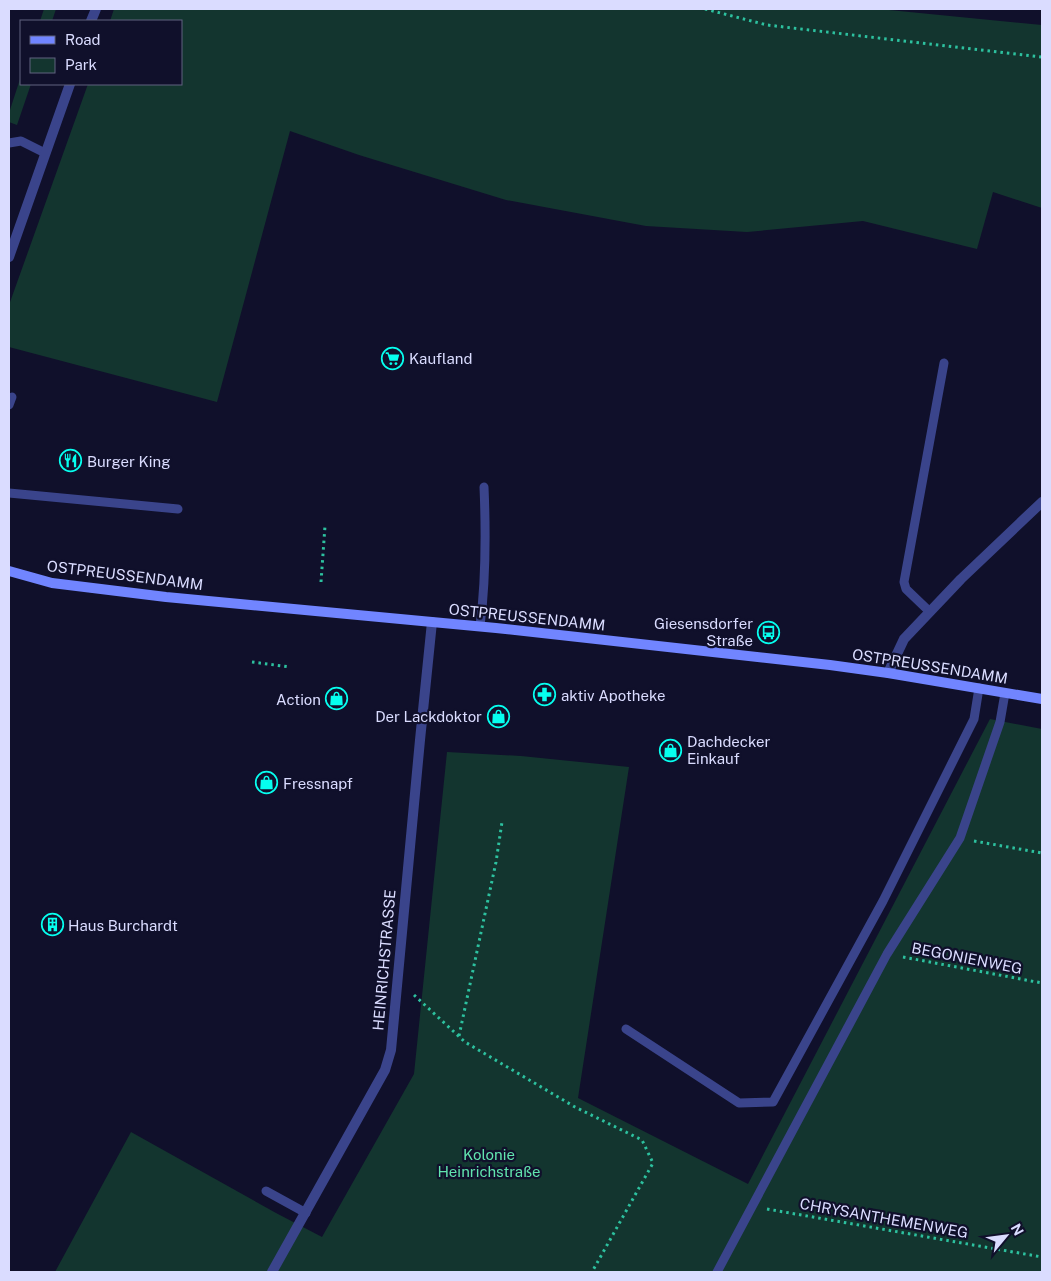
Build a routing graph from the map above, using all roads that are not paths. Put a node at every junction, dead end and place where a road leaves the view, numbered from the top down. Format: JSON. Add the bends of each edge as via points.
{"nodes":[{"id":1,"x":70,"y":85,"type":"edge"},
{"id":2,"x":9,"y":143,"type":"edge"},
{"id":3,"x":45,"y":153,"type":"junction"},
{"id":4,"x":9,"y":257,"type":"edge"},
{"id":5,"x":944,"y":363,"type":"dead end"},
{"id":6,"x":484,"y":487,"type":"dead end"},
{"id":7,"x":9,"y":492,"type":"edge"},
{"id":8,"x":1042,"y":502,"type":"edge"},
{"id":9,"x":178,"y":509,"type":"dead end"},
{"id":10,"x":9,"y":571,"type":"edge"},
{"id":11,"x":930,"y":612,"type":"junction"},
{"id":12,"x":432,"y":622,"type":"junction"},
{"id":13,"x":480,"y":626,"type":"junction"},
{"id":14,"x":888,"y":673,"type":"junction"},
{"id":15,"x":979,"y":688,"type":"junction"},
{"id":16,"x":1005,"y":693,"type":"junction"},
{"id":17,"x":1042,"y":699,"type":"edge"},
{"id":18,"x":626,"y":1029,"type":"dead end"},
{"id":19,"x":266,"y":1191,"type":"dead end"},
{"id":20,"x":306,"y":1213,"type":"junction"},
{"id":21,"x":272,"y":1272,"type":"edge"},
{"id":22,"x":717,"y":1272,"type":"edge"}],
"edges":[{"from":1,"to":3,"type":"street"},
{"from":2,"to":3,"type":"lane","via":[[21,141]]},
{"from":3,"to":4,"type":"street"},
{"from":5,"to":11,"type":"lane","via":[[904,582],[906,589]]},
{"from":6,"to":13,"type":"lane","via":[[485,569]]},
{"from":7,"to":9,"type":"lane"},
{"from":8,"to":11,"type":"street"},
{"from":10,"to":12,"type":"main road","name":"OSTPREUSSENDAMM","via":[[83,588]]},
{"from":11,"to":14,"type":"street","via":[[904,638]]},
{"from":12,"to":13,"type":"main road","name":"OSTPREUSSENDAMM"},
{"from":12,"to":20,"type":"street","name":"HEINRICHSTRASSE","via":[[391,1050],[385,1070]]},
{"from":13,"to":14,"type":"main road","name":"OSTPREUSSENDAMM"},
{"from":14,"to":15,"type":"main road","name":"OSTPREUSSENDAMM"},
{"from":15,"to":16,"type":"main road","name":"OSTPREUSSENDAMM"},
{"from":15,"to":18,"type":"lane","via":[[974,719],[883,901],[773,1102],[739,1103]]},
{"from":16,"to":17,"type":"main road","name":"OSTPREUSSENDAMM"},
{"from":16,"to":22,"type":"lane","via":[[1000,722],[960,838],[887,954]]},
{"from":19,"to":20,"type":"lane"},
{"from":20,"to":21,"type":"street","name":"HEINRICHSTRASSE"}]}
